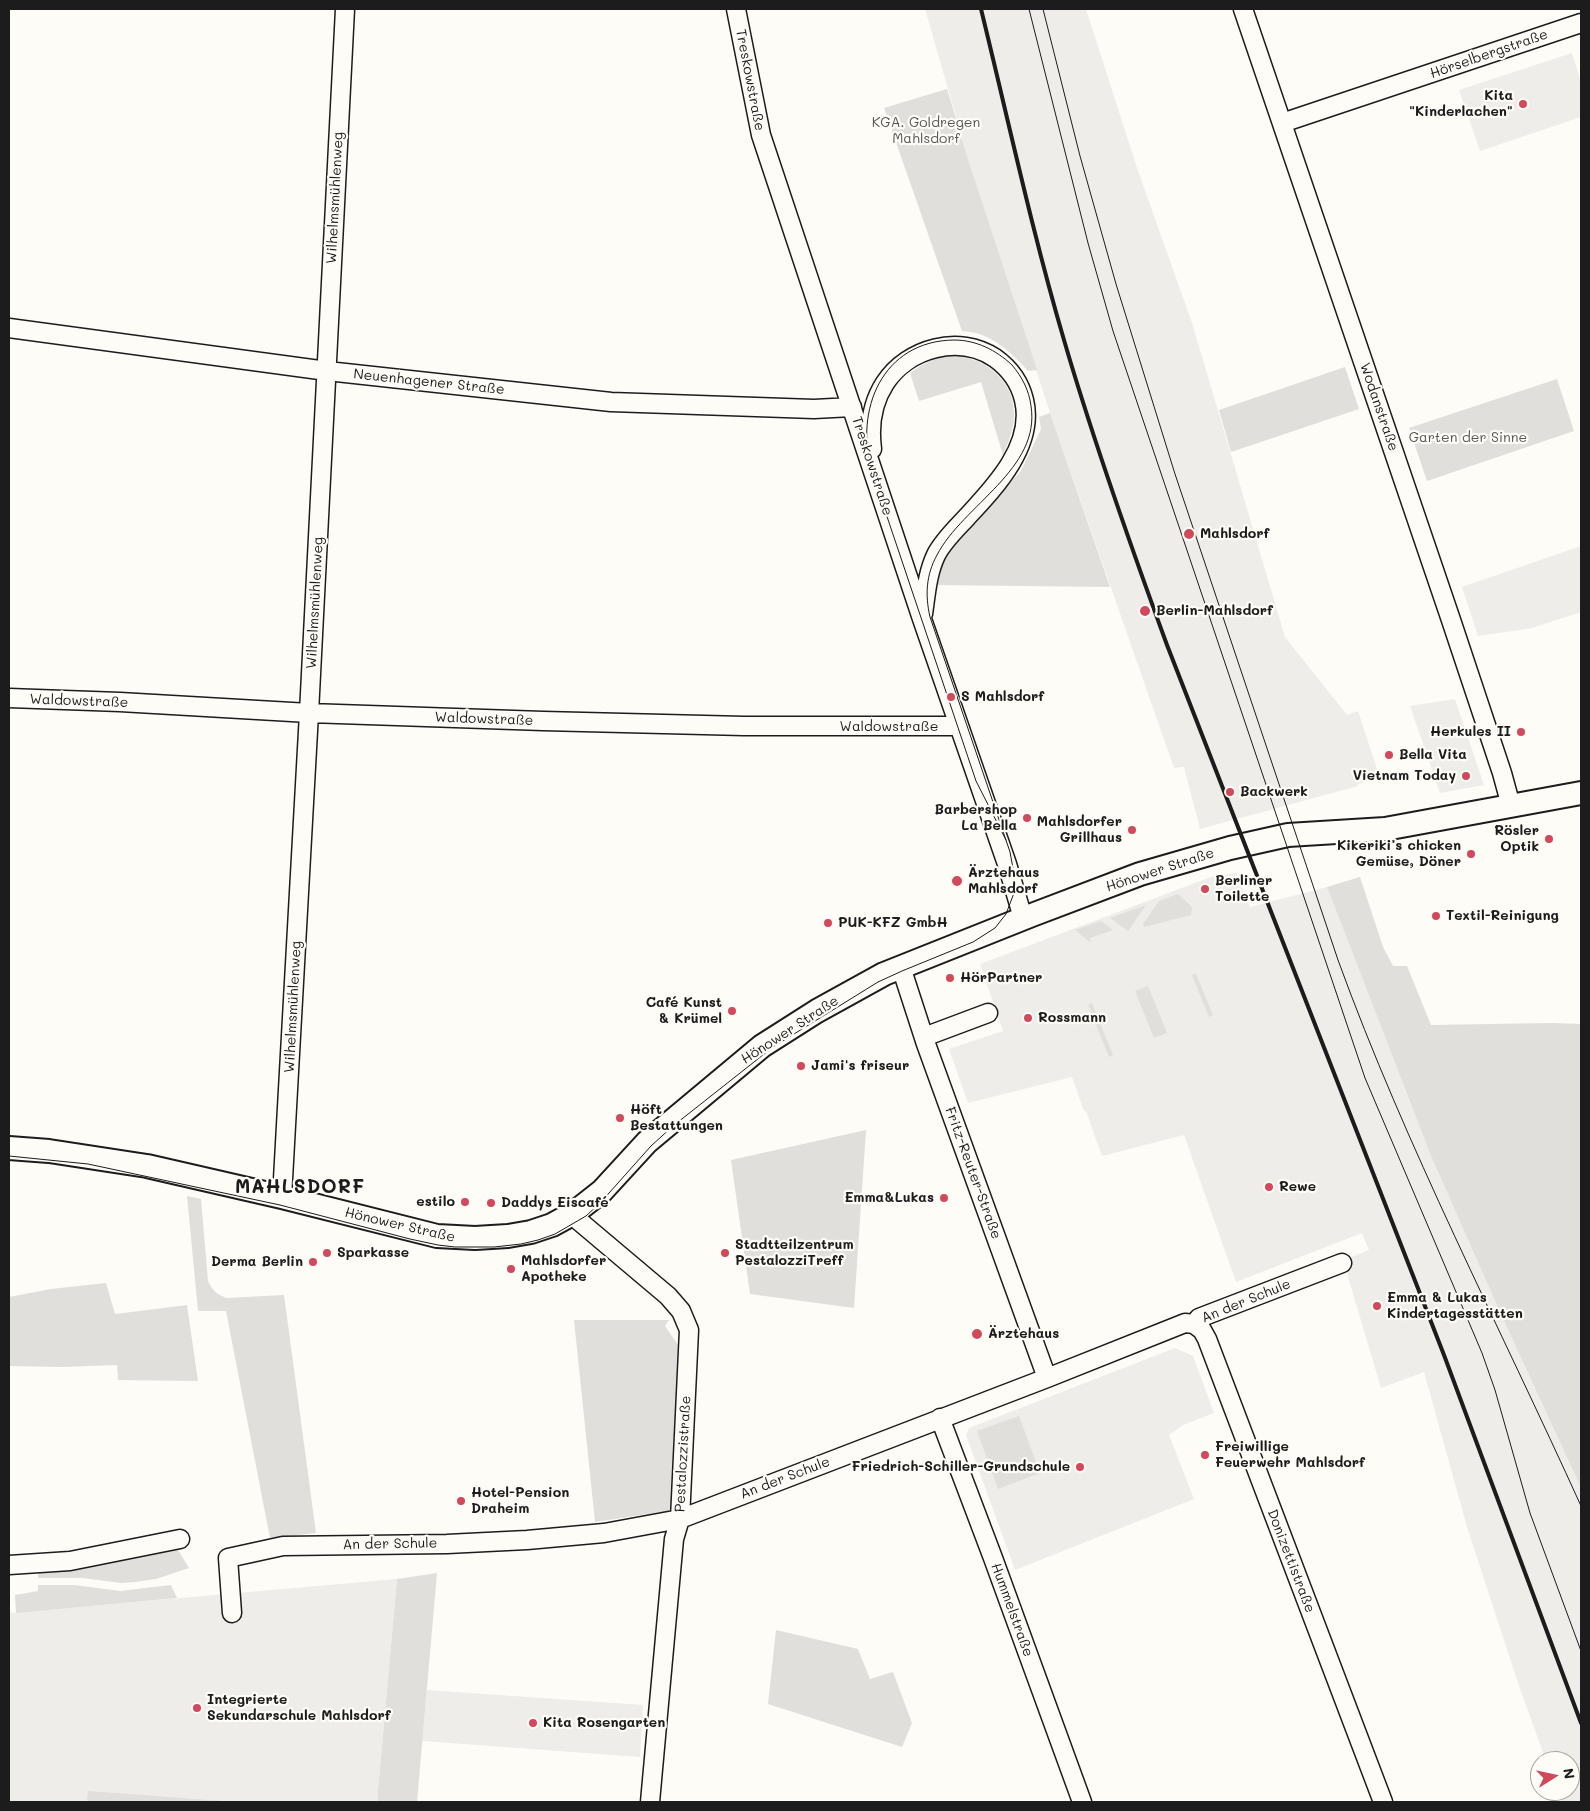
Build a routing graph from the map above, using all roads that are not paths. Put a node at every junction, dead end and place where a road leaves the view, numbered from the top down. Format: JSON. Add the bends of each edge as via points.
{"nodes":[{"id":1,"x":345,"y":9,"type":"edge"},
{"id":2,"x":736,"y":9,"type":"edge"},
{"id":3,"x":1243,"y":9,"type":"edge"},
{"id":4,"x":1581,"y":23,"type":"edge"},
{"id":5,"x":1282,"y":123,"type":"junction"},
{"id":6,"x":9,"y":328,"type":"edge"},
{"id":7,"x":327,"y":371,"type":"junction"},
{"id":8,"x":852,"y":406,"type":"junction"},
{"id":9,"x":880,"y":493,"type":"junction"},
{"id":10,"x":922,"y":620,"type":"junction"},
{"id":11,"x":9,"y":698,"type":"edge"},
{"id":12,"x":309,"y":713,"type":"junction"},
{"id":13,"x":959,"y":726,"type":"junction"},
{"id":14,"x":1581,"y":793,"type":"edge"},
{"id":15,"x":1511,"y":806,"type":"junction"},
{"id":16,"x":1023,"y":918,"type":"junction"},
{"id":17,"x":901,"y":967,"type":"junction"},
{"id":18,"x":988,"y":1013,"type":"dead end"},
{"id":19,"x":924,"y":1037,"type":"junction"},
{"id":20,"x":9,"y":1148,"type":"edge"},
{"id":21,"x":282,"y":1197,"type":"junction"},
{"id":22,"x":574,"y":1213,"type":"junction"},
{"id":23,"x":1342,"y":1263,"type":"dead end"},
{"id":24,"x":1194,"y":1324,"type":"junction"},
{"id":25,"x":1047,"y":1378,"type":"junction"},
{"id":26,"x":940,"y":1418,"type":"junction"},
{"id":27,"x":680,"y":1519,"type":"junction"},
{"id":28,"x":180,"y":1539,"type":"dead end"},
{"id":29,"x":9,"y":1565,"type":"edge"},
{"id":30,"x":232,"y":1613,"type":"dead end"},
{"id":31,"x":650,"y":1802,"type":"edge"},
{"id":32,"x":1082,"y":1802,"type":"edge"},
{"id":33,"x":1383,"y":1802,"type":"edge"}],
"edges":[{"from":1,"to":7,"type":"street","name":"Wilhelmsmühlenweg"},
{"from":2,"to":8,"type":"street","name":"Treskowstraße","via":[[761,135]]},
{"from":3,"to":5,"type":"street","name":"Wodanstraße"},
{"from":4,"to":5,"type":"street","name":"Hörselbergstraße"},
{"from":5,"to":15,"type":"street","name":"Wodanstraße"},
{"from":6,"to":7,"type":"street","name":"Neuenhagener Straße"},
{"from":7,"to":8,"type":"street","name":"Neuenhagener Straße","via":[[611,402],[814,409]]},
{"from":7,"to":12,"type":"street","name":"Wilhelmsmühlenweg"},
{"from":8,"to":9,"type":"street","name":"Treskowstraße"},
{"from":9,"to":10,"type":"street","name":"Treskowstraße"},
{"from":9,"to":10,"type":"street","via":[[871,424],[878,396],[895,372],[922,353],[954,346],[975,348],[1004,365],[1023,395],[1026,414],[1024,434],[1010,464],[936,556],[928,575]]},
{"from":10,"to":13,"type":"street","name":"Treskowstraße"},
{"from":11,"to":12,"type":"street","name":"Waldowstraße"},
{"from":12,"to":13,"type":"street","name":"Waldowstraße","via":[[734,726]]},
{"from":12,"to":21,"type":"street","name":"Wilhelmsmühlenweg"},
{"from":13,"to":16,"type":"street","name":"Treskowstraße"},
{"from":14,"to":15,"type":"main road","name":"Hönower Straße"},
{"from":15,"to":16,"type":"main road","name":"Hönower Straße","via":[[1385,829],[1268,839],[1165,866]]},
{"from":16,"to":17,"type":"main road","name":"Hönower Straße"},
{"from":17,"to":19,"type":"street","name":"Fritz-Reuter-Straße"},
{"from":17,"to":22,"type":"main road","name":"Hönower Straße","via":[[832,1002],[755,1051],[646,1142],[602,1191]]},
{"from":18,"to":19,"type":"street"},
{"from":19,"to":25,"type":"street","name":"Fritz-Reuter-Straße"},
{"from":20,"to":21,"type":"main road","name":"Hönower Straße","via":[[122,1162]]},
{"from":21,"to":22,"type":"main road","name":"Hönower Straße","via":[[460,1239],[531,1232],[552,1226]]},
{"from":22,"to":27,"type":"street","name":"Pestalozzistraße","via":[[579,1221],[668,1296],[681,1311],[689,1330]]},
{"from":23,"to":24,"type":"street","name":"An der Schule","via":[[1199,1318]]},
{"from":24,"to":25,"type":"street","name":"An der Schule","via":[[1170,1328]]},
{"from":24,"to":33,"type":"street","name":"Donizettistraße","via":[[1207,1339]]},
{"from":25,"to":26,"type":"street","name":"An der Schule"},
{"from":26,"to":27,"type":"street","name":"An der Schule"},
{"from":26,"to":32,"type":"street","name":"Hummelstraße"},
{"from":27,"to":30,"type":"street","name":"An der Schule","via":[[604,1533],[527,1540],[283,1546],[228,1558]]},
{"from":27,"to":31,"type":"street","name":"Pestalozzistraße","via":[[674,1539]]},
{"from":28,"to":29,"type":"street","via":[[70,1561]]}]}
